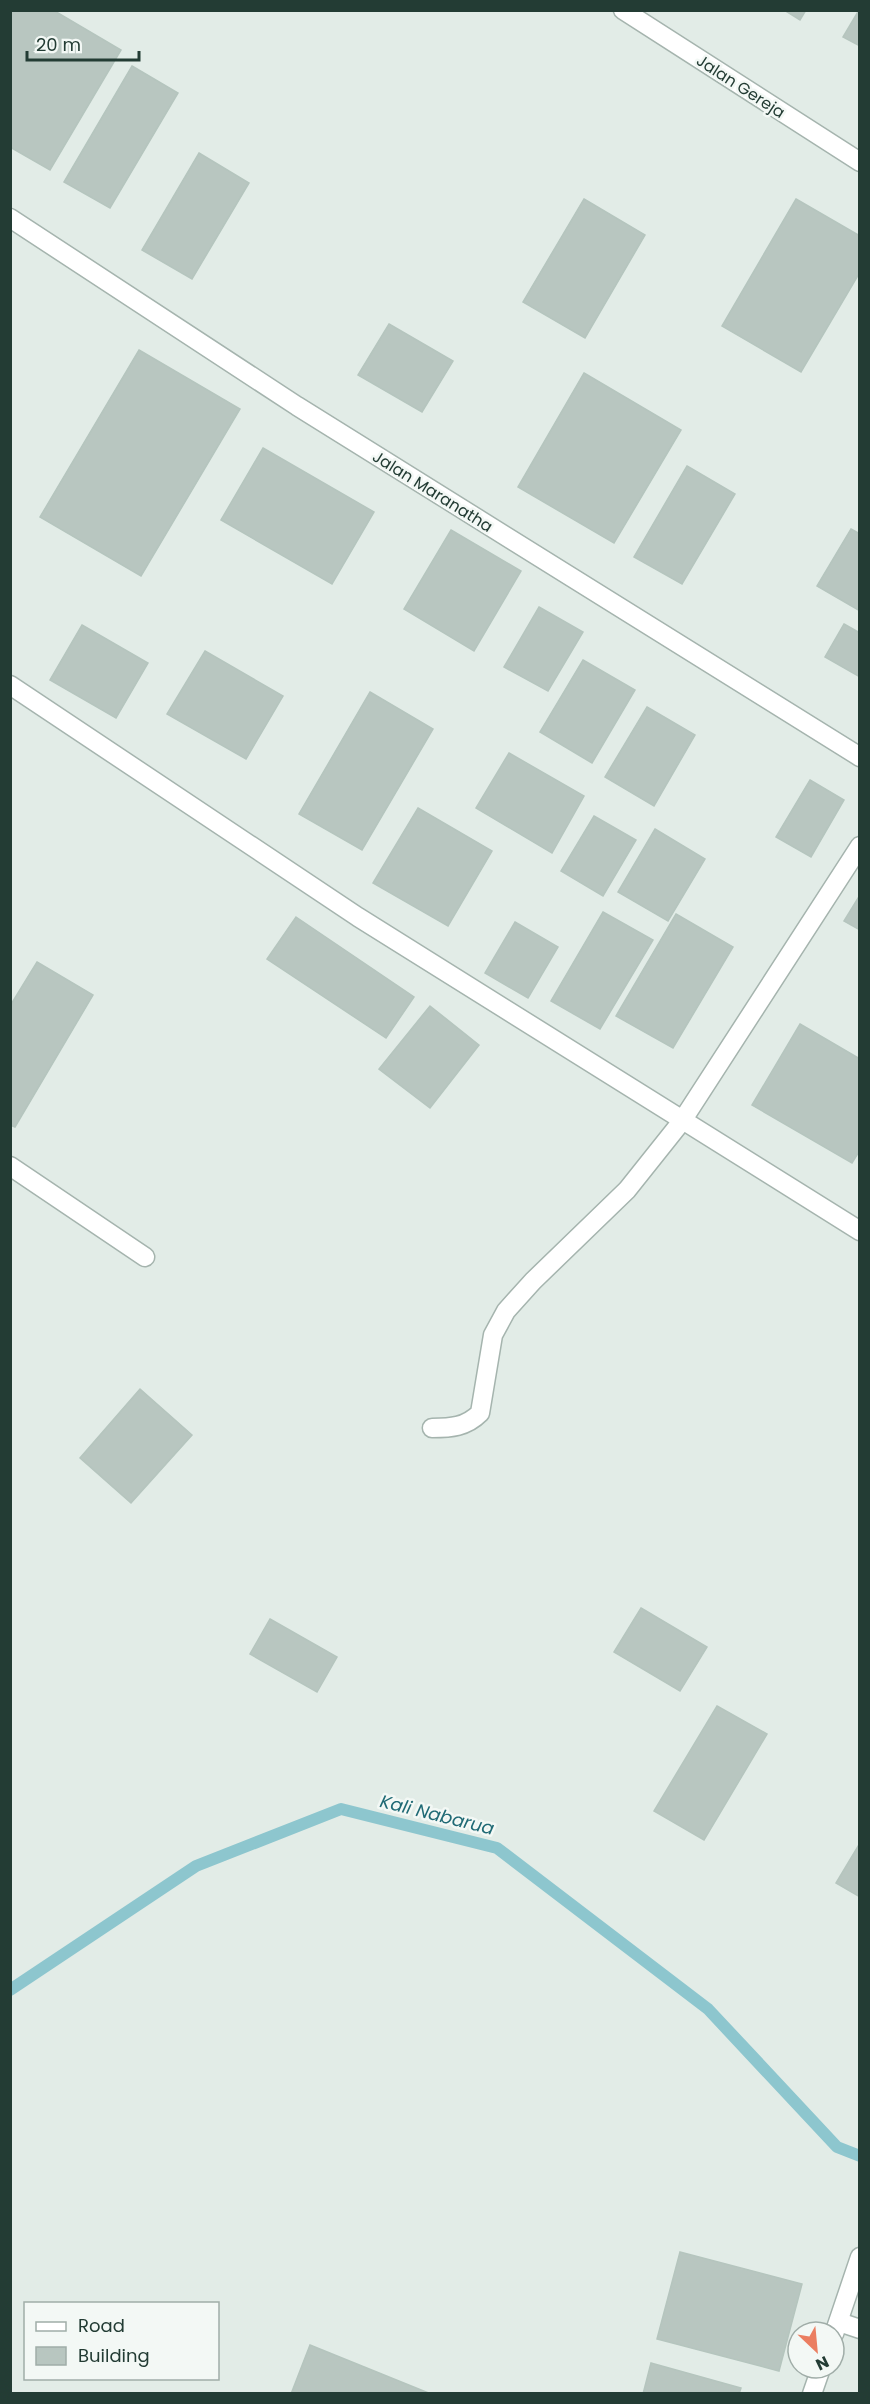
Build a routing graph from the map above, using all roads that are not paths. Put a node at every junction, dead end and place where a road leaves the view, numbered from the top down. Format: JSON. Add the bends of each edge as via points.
{"nodes":[{"id":1,"x":623,"y":10,"type":"edge"},
{"id":2,"x":860,"y":162,"type":"edge"},
{"id":3,"x":10,"y":218,"type":"edge"},
{"id":4,"x":10,"y":685,"type":"edge"},
{"id":5,"x":860,"y":758,"type":"edge"},
{"id":6,"x":860,"y":846,"type":"edge"},
{"id":7,"x":682,"y":1121,"type":"junction"},
{"id":8,"x":10,"y":1166,"type":"edge"},
{"id":9,"x":860,"y":1231,"type":"edge"},
{"id":10,"x":145,"y":1257,"type":"dead end"},
{"id":11,"x":432,"y":1428,"type":"dead end"},
{"id":12,"x":857,"y":2265,"type":"edge"},
{"id":13,"x":839,"y":2320,"type":"edge"}],
"edges":[{"from":1,"to":2,"type":"street","name":"Jalan Gereja"},
{"from":3,"to":5,"type":"street","name":"Jalan Maranatha","via":[[297,406]]},
{"from":4,"to":7,"type":"street","via":[[358,917]]},
{"from":6,"to":7,"type":"street"},
{"from":7,"to":9,"type":"street"},
{"from":7,"to":11,"type":"street","via":[[627,1190],[506,1311],[494,1335],[480,1413],[472,1422]]},
{"from":8,"to":10,"type":"street"},
{"from":12,"to":13,"type":"street"}]}
